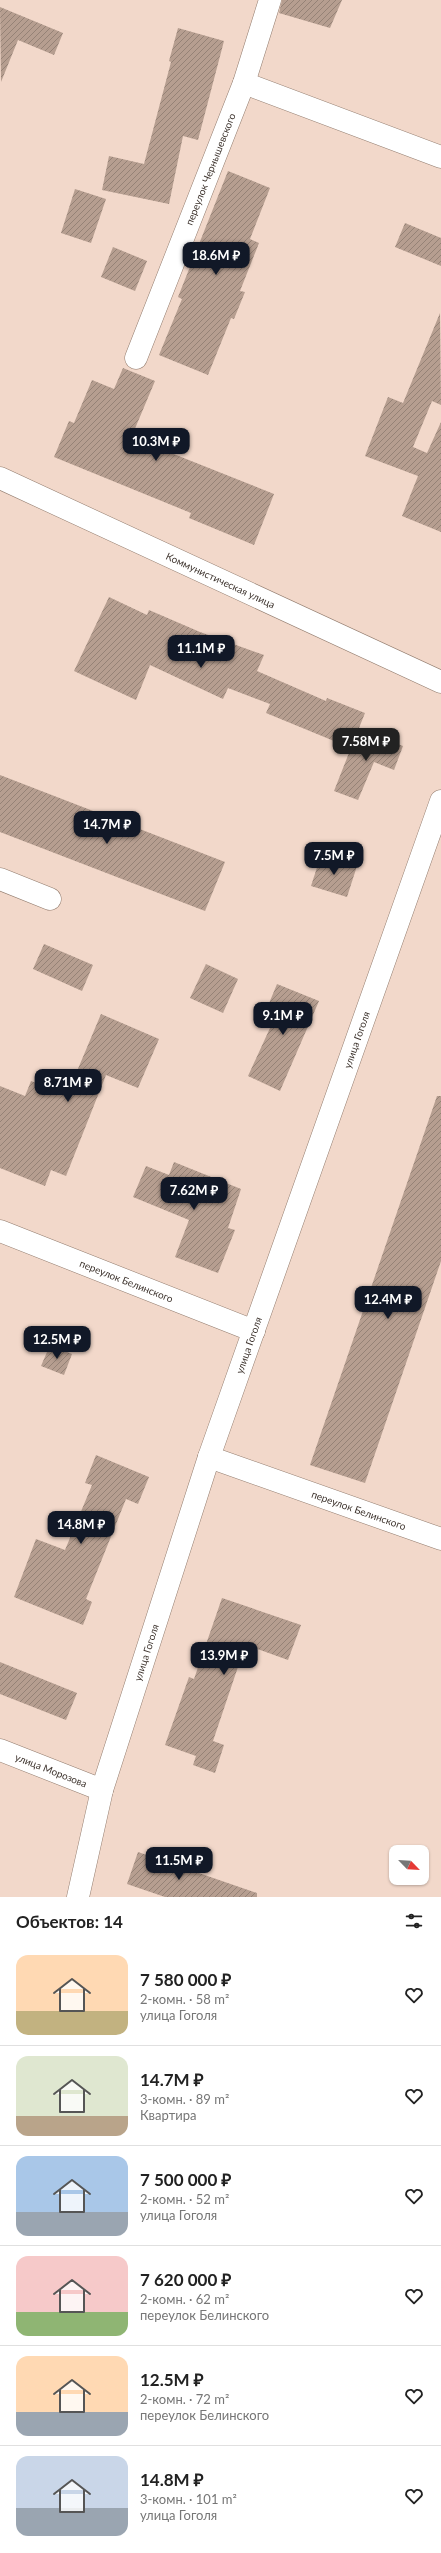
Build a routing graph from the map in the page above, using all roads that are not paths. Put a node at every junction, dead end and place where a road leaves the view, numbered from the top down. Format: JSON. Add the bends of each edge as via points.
{"nodes":[{"id":1,"x":270,"y":0,"type":"edge"},
{"id":2,"x":244,"y":83,"type":"junction"},
{"id":3,"x":441,"y":157,"type":"edge"},
{"id":4,"x":136,"y":358,"type":"dead end"},
{"id":5,"x":0,"y":478,"type":"edge"},
{"id":6,"x":441,"y":682,"type":"edge"},
{"id":7,"x":441,"y":801,"type":"edge"},
{"id":8,"x":0,"y":879,"type":"edge"},
{"id":9,"x":50,"y":899,"type":"dead end"},
{"id":10,"x":0,"y":1231,"type":"edge"},
{"id":11,"x":254,"y":1331,"type":"junction"},
{"id":12,"x":209,"y":1457,"type":"junction"},
{"id":13,"x":441,"y":1539,"type":"edge"},
{"id":14,"x":0,"y":1750,"type":"edge"},
{"id":15,"x":102,"y":1790,"type":"junction"},
{"id":16,"x":81,"y":1896,"type":"edge"}],
"edges":[{"from":1,"to":2,"type":"street","name":"переулок Чернышевского"},
{"from":2,"to":3,"type":"street"},
{"from":2,"to":4,"type":"street","name":"переулок Чернышевского"},
{"from":5,"to":6,"type":"street","name":"Коммунистическая улица"},
{"from":7,"to":11,"type":"street","name":"улица Гоголя"},
{"from":8,"to":9,"type":"street"},
{"from":10,"to":11,"type":"street","name":"переулок Белинского"},
{"from":11,"to":12,"type":"street","name":"улица Гоголя"},
{"from":12,"to":13,"type":"street","name":"переулок Белинского"},
{"from":12,"to":15,"type":"street","name":"улица Гоголя"},
{"from":14,"to":15,"type":"street","name":"улица Морозова"},
{"from":15,"to":16,"type":"street","name":"улица Гоголя"}]}
